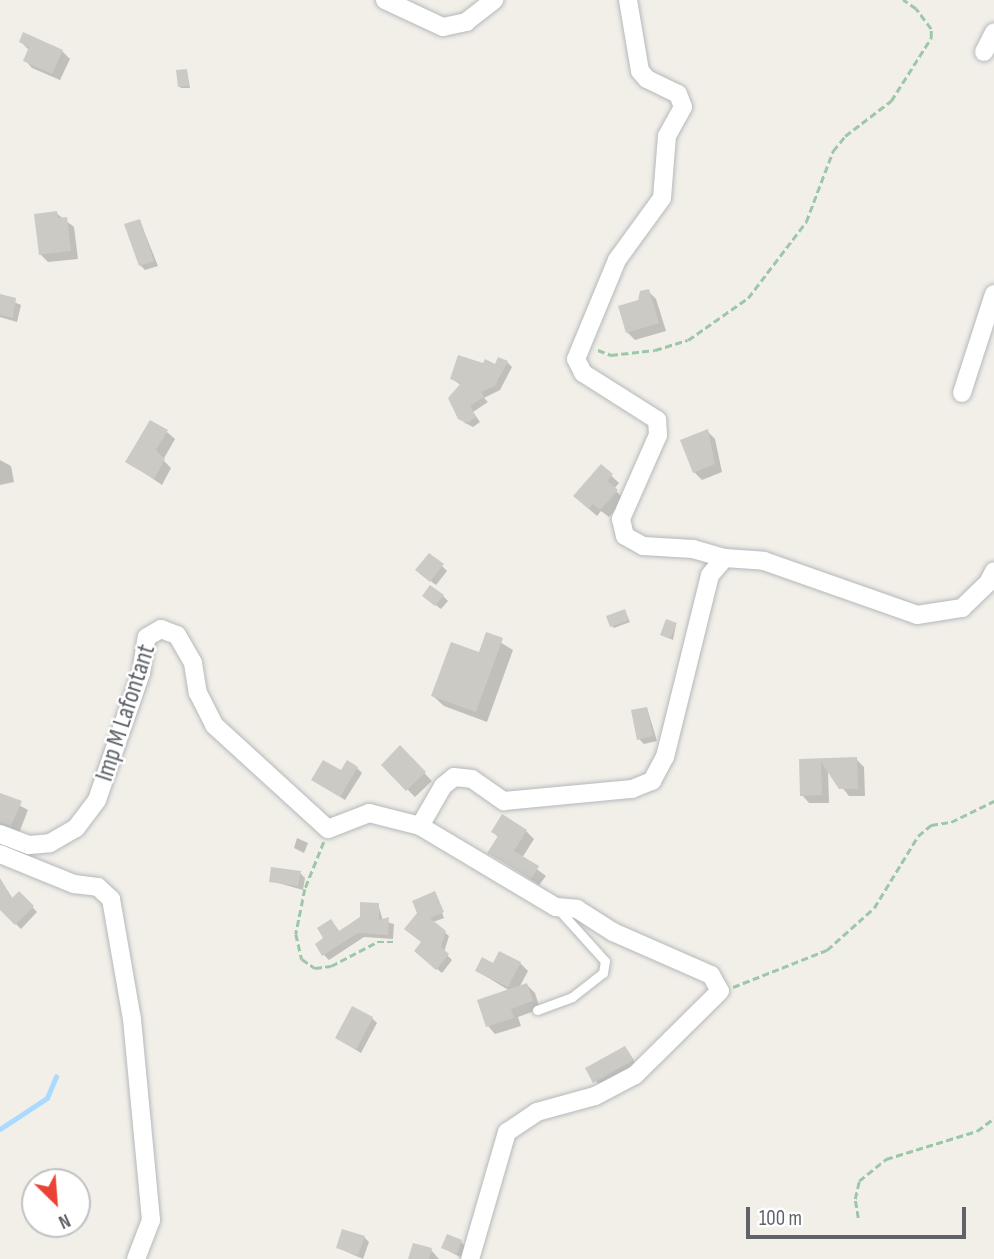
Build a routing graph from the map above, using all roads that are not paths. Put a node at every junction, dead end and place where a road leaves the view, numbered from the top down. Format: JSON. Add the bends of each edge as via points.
{"nodes":[{"id":1,"x":385,"y":0,"type":"edge"},
{"id":2,"x":494,"y":0,"type":"edge"},
{"id":3,"x":628,"y":0,"type":"edge"},
{"id":4,"x":994,"y":32,"type":"edge"},
{"id":5,"x":984,"y":52,"type":"dead end"},
{"id":6,"x":994,"y":294,"type":"edge"},
{"id":7,"x":962,"y":393,"type":"dead end"},
{"id":8,"x":725,"y":558,"type":"junction"},
{"id":9,"x":994,"y":571,"type":"edge"},
{"id":10,"x":420,"y":826,"type":"junction"},
{"id":11,"x":0,"y":834,"type":"edge"},
{"id":12,"x":0,"y":854,"type":"edge"},
{"id":13,"x":556,"y":907,"type":"junction"},
{"id":14,"x":537,"y":1010,"type":"dead end"},
{"id":15,"x":136,"y":1259,"type":"edge"},
{"id":16,"x":470,"y":1259,"type":"edge"}],
"edges":[{"from":1,"to":2,"type":"street","via":[[443,27],[466,22]]},
{"from":3,"to":8,"type":"street","via":[[640,71],[678,94],[683,107],[667,135],[662,198],[617,260],[576,359],[583,373],[657,420],[658,435],[621,519],[625,537],[643,546],[693,549]]},
{"from":4,"to":5,"type":"street"},
{"from":6,"to":7,"type":"street"},
{"from":8,"to":9,"type":"street","via":[[764,561],[916,615],[962,608]]},
{"from":8,"to":10,"type":"street","via":[[710,575],[665,757],[652,782],[632,789],[504,801],[472,779],[454,777],[443,786]]},
{"from":10,"to":11,"type":"street","name":"Imp M Lafontant","via":[[369,813],[328,829],[214,725],[198,693],[193,663],[177,635],[161,629],[147,637],[141,673],[97,800],[76,828],[51,843],[29,845]]},
{"from":10,"to":13,"type":"street"},
{"from":12,"to":15,"type":"street","via":[[74,884],[98,887],[111,899],[132,1019],[150,1220]]},
{"from":13,"to":14,"type":"lane","via":[[605,961],[603,973],[572,998]]},
{"from":13,"to":16,"type":"street","via":[[577,909],[613,932],[686,961],[711,975],[720,991],[635,1075],[595,1096],[537,1112],[507,1132],[496,1156]]}]}
